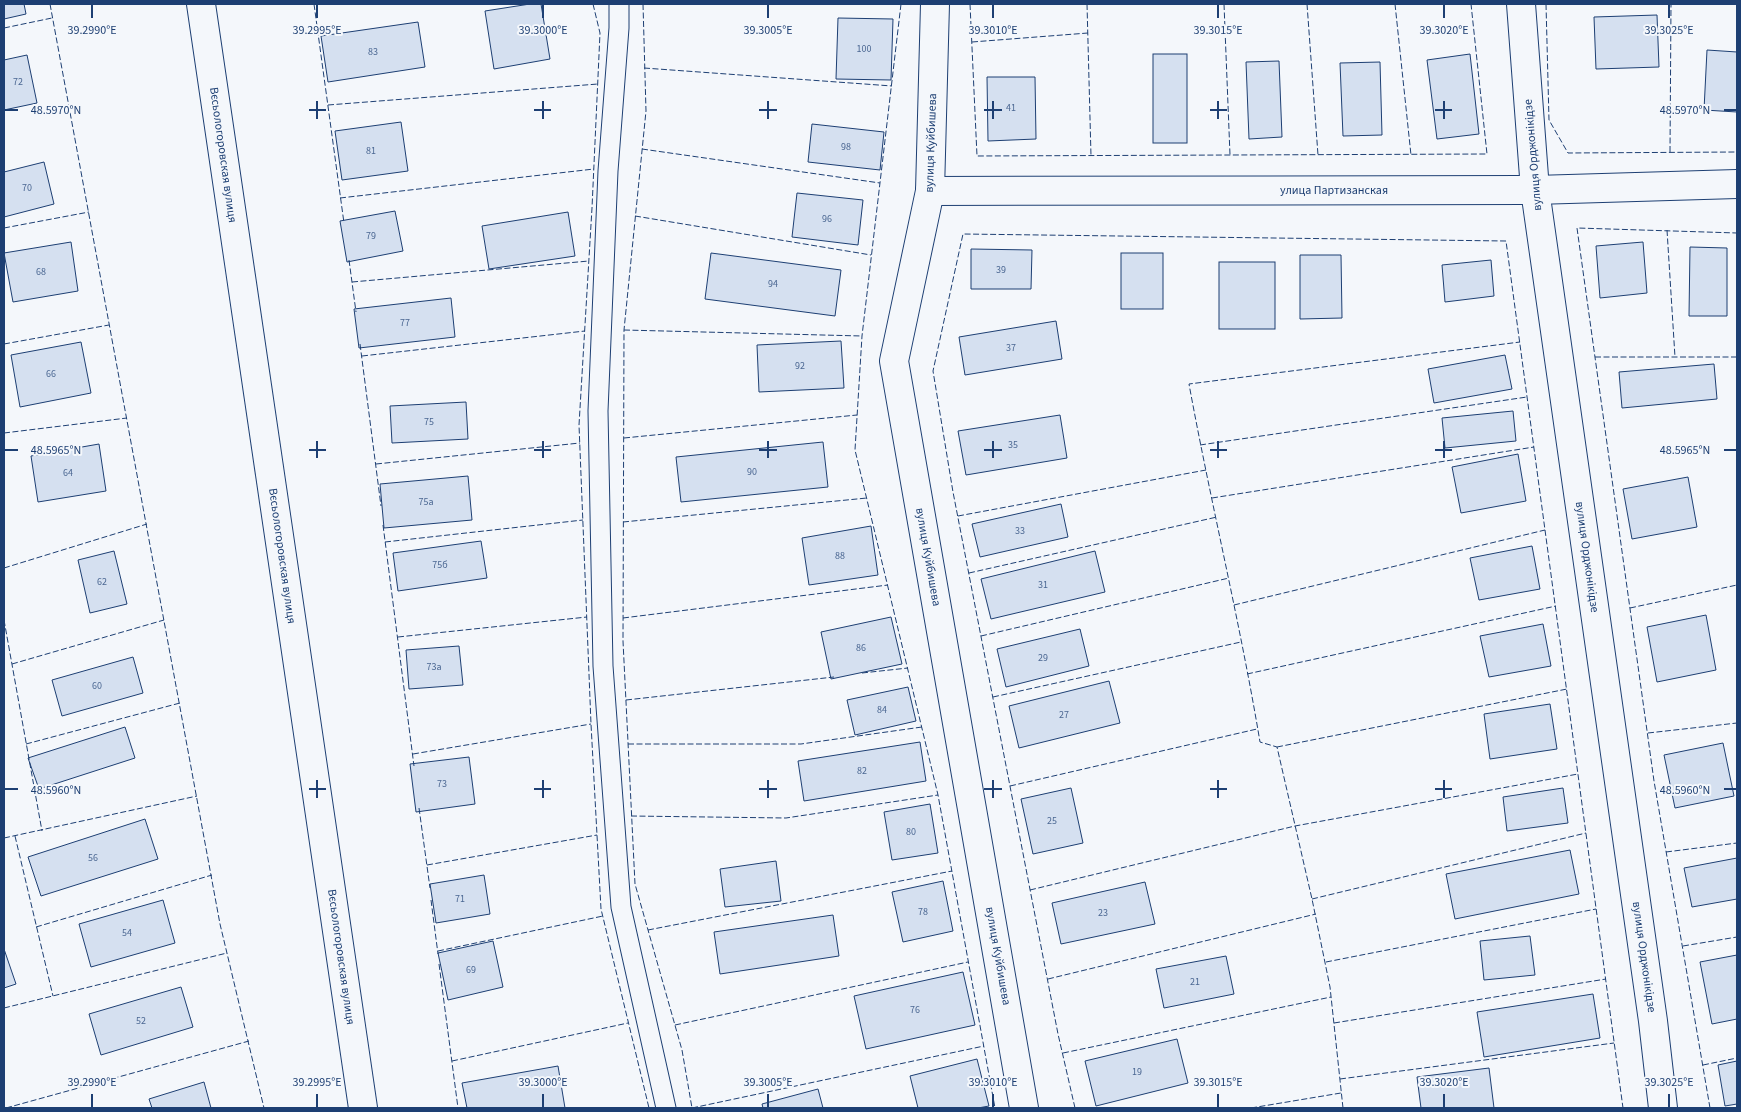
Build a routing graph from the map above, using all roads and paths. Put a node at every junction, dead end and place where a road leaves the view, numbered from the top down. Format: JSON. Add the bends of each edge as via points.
{"nodes":[{"id":1,"x":201,"y":4,"type":"edge"},
{"id":2,"x":619,"y":4,"type":"edge"},
{"id":3,"x":935,"y":4,"type":"edge"},
{"id":4,"x":1521,"y":4,"type":"edge"},
{"id":5,"x":1737,"y":184,"type":"edge"},
{"id":6,"x":1534,"y":190,"type":"junction"},
{"id":7,"x":930,"y":191,"type":"junction"},
{"id":8,"x":364,"y":1108,"type":"edge"},
{"id":9,"x":666,"y":1108,"type":"edge"},
{"id":10,"x":1024,"y":1108,"type":"edge"},
{"id":11,"x":1663,"y":1108,"type":"edge"}],
"edges":[{"from":1,"to":8,"type":"street","name":"Вєсьологоровская вулиця"},
{"from":2,"to":9,"type":"lane","via":[[598,411],[603,666],[621,907]]},
{"from":3,"to":7,"type":"street","name":"вулиця Куйбишева"},
{"from":4,"to":6,"type":"street","name":"вулиця Орджонікідзе"},
{"from":5,"to":6,"type":"street","name":"улица Партизанская"},
{"from":6,"to":7,"type":"street","name":"улица Партизанская"},
{"from":6,"to":11,"type":"street","name":"вулиця Орджонікідзе","via":[[1651,1002]]},
{"from":7,"to":10,"type":"street","name":"вулиця Куйбишева","via":[[894,361]]}]}
